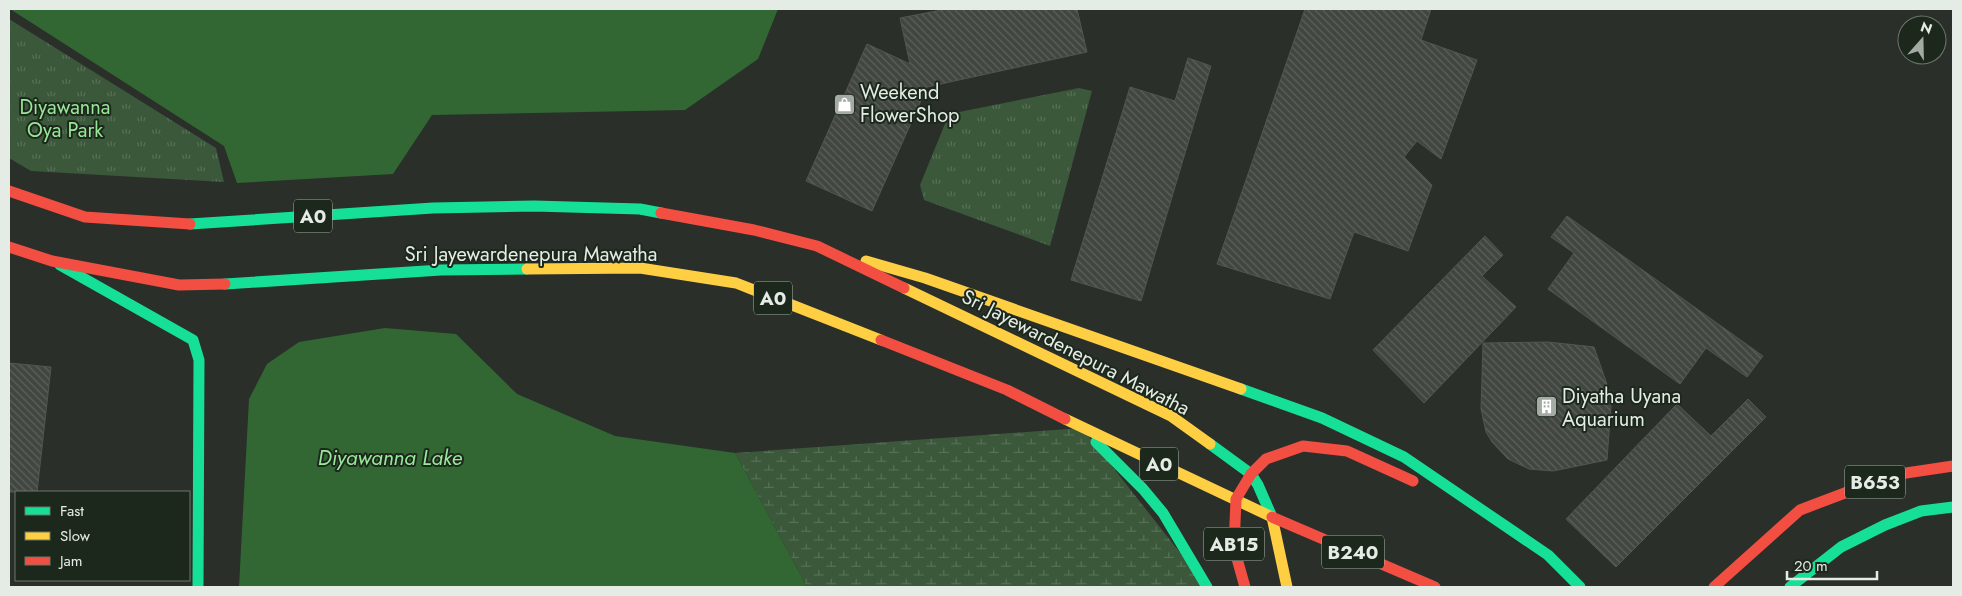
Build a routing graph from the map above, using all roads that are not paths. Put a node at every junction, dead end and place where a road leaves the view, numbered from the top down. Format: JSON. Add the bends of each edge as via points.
{"nodes":[{"id":1,"x":9,"y":191,"type":"edge"},
{"id":2,"x":817,"y":246,"type":"junction"},
{"id":3,"x":9,"y":247,"type":"edge"},
{"id":4,"x":52,"y":261,"type":"junction"},
{"id":5,"x":1082,"y":428,"type":"junction"},
{"id":6,"x":1953,"y":466,"type":"edge"},
{"id":7,"x":1250,"y":474,"type":"junction"},
{"id":8,"x":1236,"y":499,"type":"junction"},
{"id":9,"x":1953,"y":507,"type":"edge"},
{"id":10,"x":1272,"y":516,"type":"junction"},
{"id":11,"x":1499,"y":519,"type":"junction"},
{"id":12,"x":198,"y":587,"type":"edge"},
{"id":13,"x":1207,"y":587,"type":"edge"},
{"id":14,"x":1245,"y":587,"type":"edge"},
{"id":15,"x":1287,"y":587,"type":"edge"},
{"id":16,"x":1435,"y":587,"type":"edge"},
{"id":17,"x":1580,"y":587,"type":"edge"},
{"id":18,"x":1714,"y":587,"type":"edge"},
{"id":19,"x":1790,"y":587,"type":"edge"}],
"edges":[{"from":1,"to":2,"type":"main road","name":"Sri Jayewardenepura Mawatha","number":"A0","via":[[85,217],[194,224],[433,208],[640,209],[754,230]]},
{"from":2,"to":7,"type":"main road","name":"Sri Jayewardenepura Mawatha","number":"A0","via":[[1172,416]]},
{"from":2,"to":11,"type":"main road","via":[[925,278],[1322,418],[1404,456]]},
{"from":3,"to":4,"type":"main road","name":"Sri Jayewardenepura Mawatha","number":"A0"},
{"from":4,"to":5,"type":"main road","name":"Sri Jayewardenepura Mawatha","number":"A0","via":[[179,285],[441,270],[640,268],[736,283],[1007,390]]},
{"from":4,"to":12,"type":"main road","via":[[193,340],[199,360]]},
{"from":5,"to":8,"type":"main road","name":"Sri Jayewardenepura Mawatha","number":"A0"},
{"from":5,"to":13,"type":"main road","via":[[1153,501]]},
{"from":6,"to":18,"type":"main road","number":"B653","via":[[1906,473],[1800,510]]},
{"from":7,"to":8,"type":"main road"},
{"from":7,"to":10,"type":"main road","name":"Sri Jayewardenepura Mawatha","number":"A0"},
{"from":7,"to":11,"type":"main road","via":[[1266,459],[1303,446],[1347,452]]},
{"from":8,"to":10,"type":"main road","name":"Sri Jayewardenepura Mawatha","number":"A0"},
{"from":8,"to":14,"type":"main road","number":"AB15","via":[[1234,548]]},
{"from":9,"to":19,"type":"main road","number":"B653","via":[[1922,511],[1885,525],[1841,547]]},
{"from":10,"to":15,"type":"main road","number":"AB15"},
{"from":10,"to":16,"type":"main road","number":"B240"},
{"from":11,"to":17,"type":"main road","via":[[1548,555]]}]}
